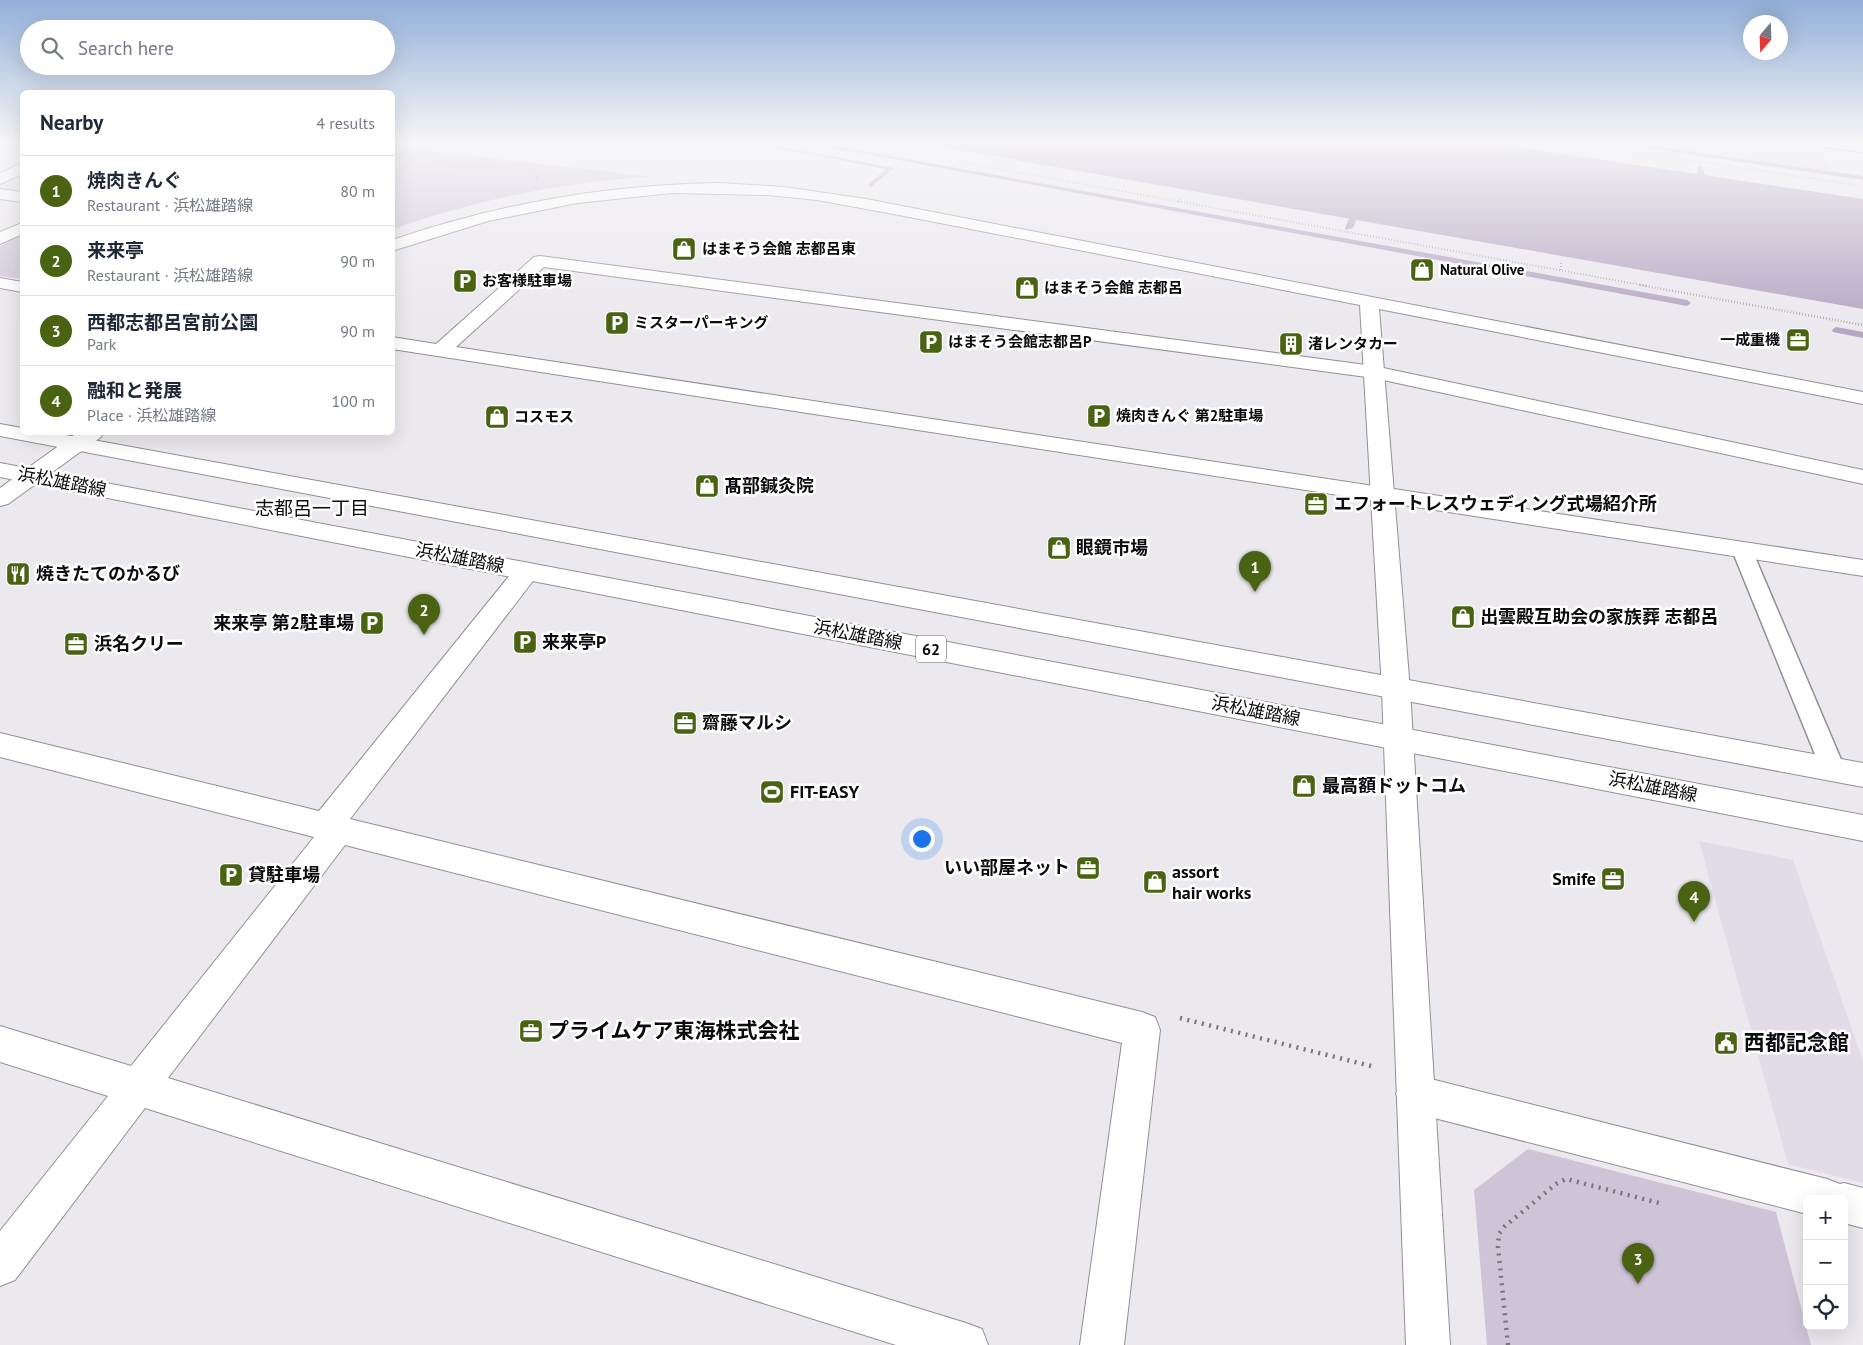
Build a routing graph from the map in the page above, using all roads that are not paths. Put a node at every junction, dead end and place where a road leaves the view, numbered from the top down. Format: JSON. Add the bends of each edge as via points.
{"nodes":[{"id":1,"x":556,"y":202,"type":"edge"},
{"id":2,"x":855,"y":202,"type":"edge"},
{"id":3,"x":20,"y":229,"type":"edge"},
{"id":4,"x":0,"y":239,"type":"edge"},
{"id":5,"x":395,"y":245,"type":"edge"},
{"id":6,"x":0,"y":283,"type":"edge"},
{"id":7,"x":20,"y":287,"type":"edge"},
{"id":8,"x":1369,"y":302,"type":"junction"},
{"id":9,"x":395,"y":344,"type":"edge"},
{"id":10,"x":440,"y":351,"type":"junction"},
{"id":11,"x":1374,"y":372,"type":"junction"},
{"id":12,"x":1863,"y":398,"type":"edge"},
{"id":13,"x":0,"y":430,"type":"edge"},
{"id":14,"x":20,"y":432,"type":"edge"},
{"id":15,"x":53,"y":435,"type":"edge"},
{"id":16,"x":85,"y":438,"type":"edge"},
{"id":17,"x":0,"y":470,"type":"edge"},
{"id":18,"x":32,"y":476,"type":"junction"},
{"id":19,"x":1863,"y":478,"type":"edge"},
{"id":20,"x":1382,"y":495,"type":"junction"},
{"id":21,"x":0,"y":499,"type":"edge"},
{"id":22,"x":1742,"y":550,"type":"junction"},
{"id":23,"x":1863,"y":568,"type":"edge"},
{"id":24,"x":527,"y":571,"type":"junction"},
{"id":25,"x":1396,"y":690,"type":"junction"},
{"id":26,"x":1398,"y":738,"type":"junction"},
{"id":27,"x":0,"y":745,"type":"edge"},
{"id":28,"x":1833,"y":769,"type":"junction"},
{"id":29,"x":1863,"y":775,"type":"edge"},
{"id":30,"x":331,"y":828,"type":"junction"},
{"id":31,"x":1863,"y":828,"type":"edge"},
{"id":32,"x":0,"y":1044,"type":"edge"},
{"id":33,"x":139,"y":1087,"type":"junction"},
{"id":34,"x":1416,"y":1094,"type":"junction"},
{"id":35,"x":1811,"y":1195,"type":"edge"},
{"id":36,"x":1848,"y":1204,"type":"edge"},
{"id":37,"x":1863,"y":1208,"type":"edge"},
{"id":38,"x":0,"y":1265,"type":"edge"},
{"id":39,"x":966,"y":1345,"type":"edge"},
{"id":40,"x":1102,"y":1345,"type":"edge"},
{"id":41,"x":1428,"y":1345,"type":"edge"}],
"edges":[{"from":1,"to":5,"type":"street","via":[[485,216]]},
{"from":2,"to":8,"type":"street"},
{"from":3,"to":4,"type":"street"},
{"from":6,"to":7,"type":"street"},
{"from":8,"to":11,"type":"street"},
{"from":8,"to":12,"type":"street"},
{"from":9,"to":10,"type":"street"},
{"from":10,"to":11,"type":"street","via":[[540,261]]},
{"from":10,"to":20,"type":"street"},
{"from":11,"to":19,"type":"street"},
{"from":11,"to":20,"type":"street"},
{"from":13,"to":14,"type":"street"},
{"from":15,"to":16,"type":"street"},
{"from":16,"to":18,"type":"street"},
{"from":16,"to":25,"type":"street"},
{"from":17,"to":18,"type":"street","name":"浜松雄踏線","number":"62"},
{"from":18,"to":21,"type":"street"},
{"from":18,"to":24,"type":"street","name":"浜松雄踏線","number":"62"},
{"from":20,"to":22,"type":"street"},
{"from":20,"to":25,"type":"street"},
{"from":22,"to":23,"type":"street"},
{"from":22,"to":28,"type":"lane"},
{"from":24,"to":26,"type":"street","name":"浜松雄踏線","number":"62"},
{"from":24,"to":30,"type":"street"},
{"from":25,"to":26,"type":"street"},
{"from":25,"to":28,"type":"street"},
{"from":26,"to":31,"type":"street","name":"浜松雄踏線","number":"62"},
{"from":26,"to":34,"type":"street"},
{"from":27,"to":30,"type":"street"},
{"from":28,"to":29,"type":"street"},
{"from":30,"to":33,"type":"street"},
{"from":30,"to":40,"type":"street","via":[[1142,1030]]},
{"from":32,"to":33,"type":"street"},
{"from":33,"to":38,"type":"street"},
{"from":33,"to":39,"type":"street"},
{"from":34,"to":35,"type":"street"},
{"from":34,"to":41,"type":"street"},
{"from":36,"to":37,"type":"street"}]}
